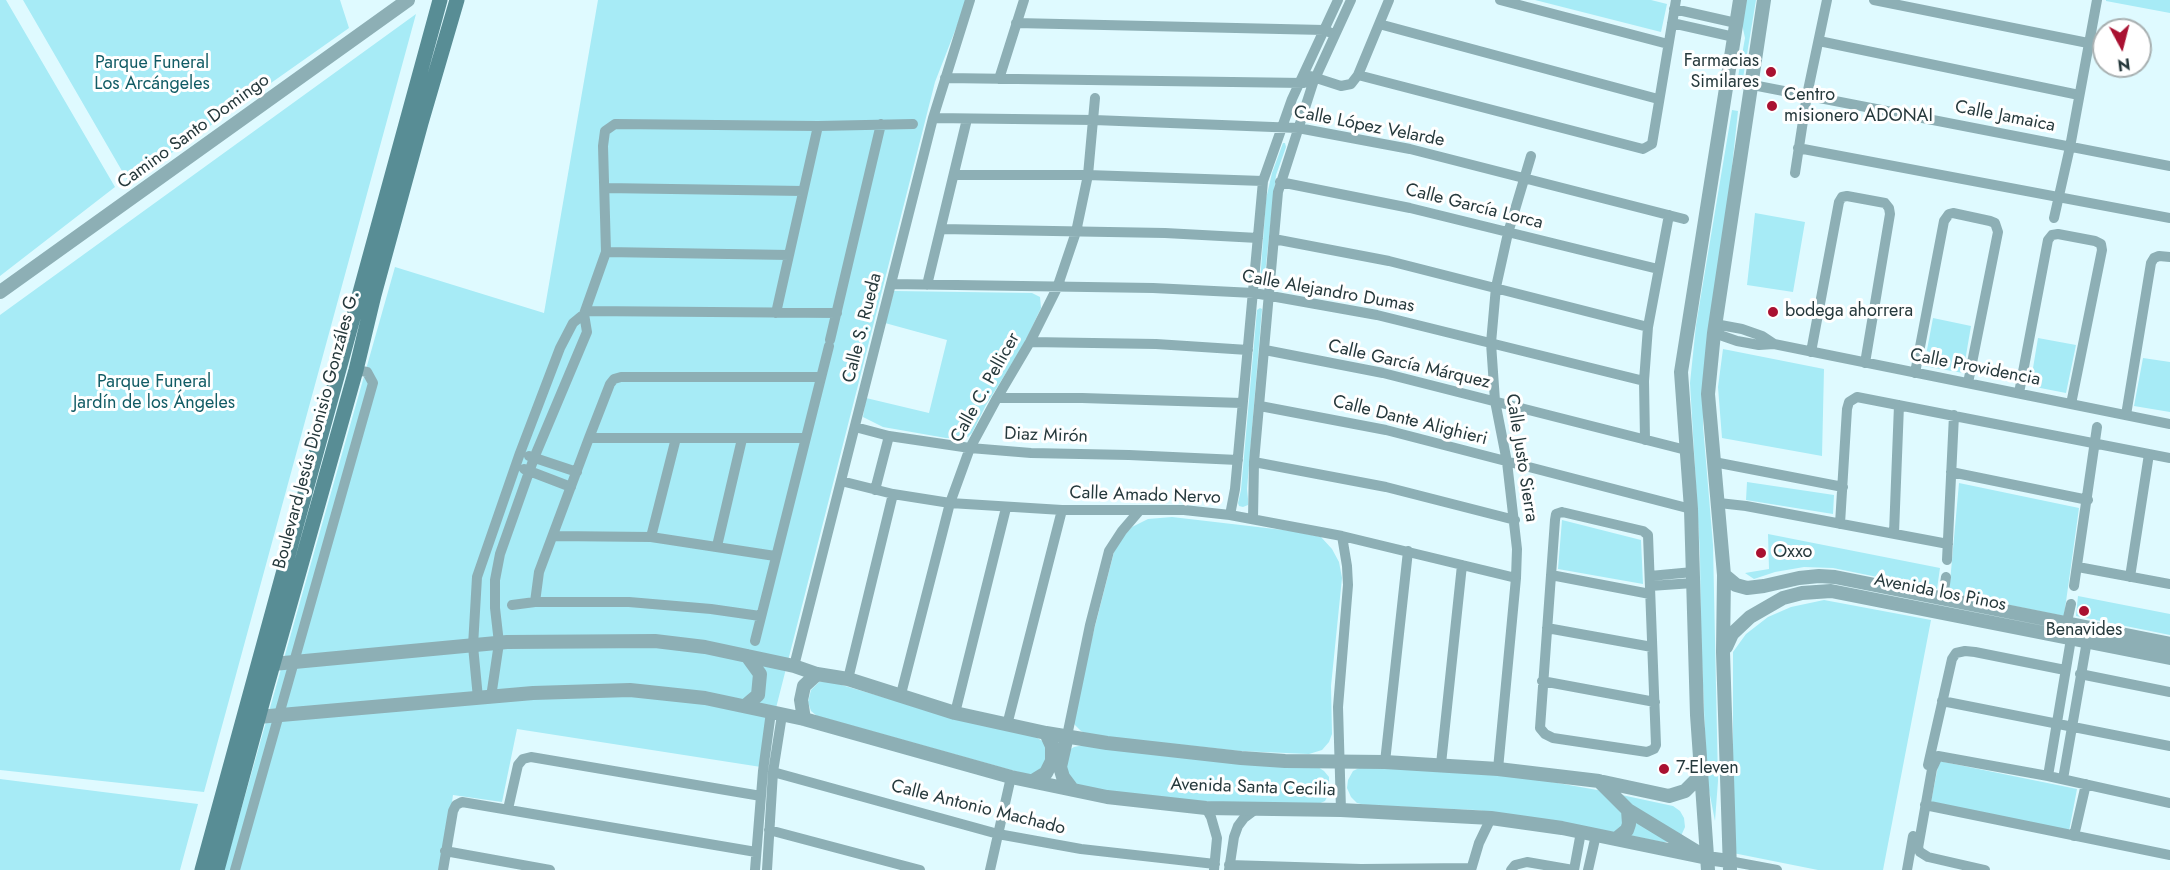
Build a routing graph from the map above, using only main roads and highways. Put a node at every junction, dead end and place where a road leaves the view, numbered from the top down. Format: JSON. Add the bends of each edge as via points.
{"nodes":[{"id":1,"x":440,"y":0,"type":"edge"},
{"id":2,"x":457,"y":0,"type":"edge"},
{"id":3,"x":202,"y":870,"type":"edge"},
{"id":4,"x":217,"y":870,"type":"edge"}],
"edges":[{"from":1,"to":3,"type":"main road","name":"Boulevard Jesús Dionisio Gonzáles G."},
{"from":2,"to":4,"type":"main road","name":"Boulevard Jesús Dionisio Gonzáles G."}]}
